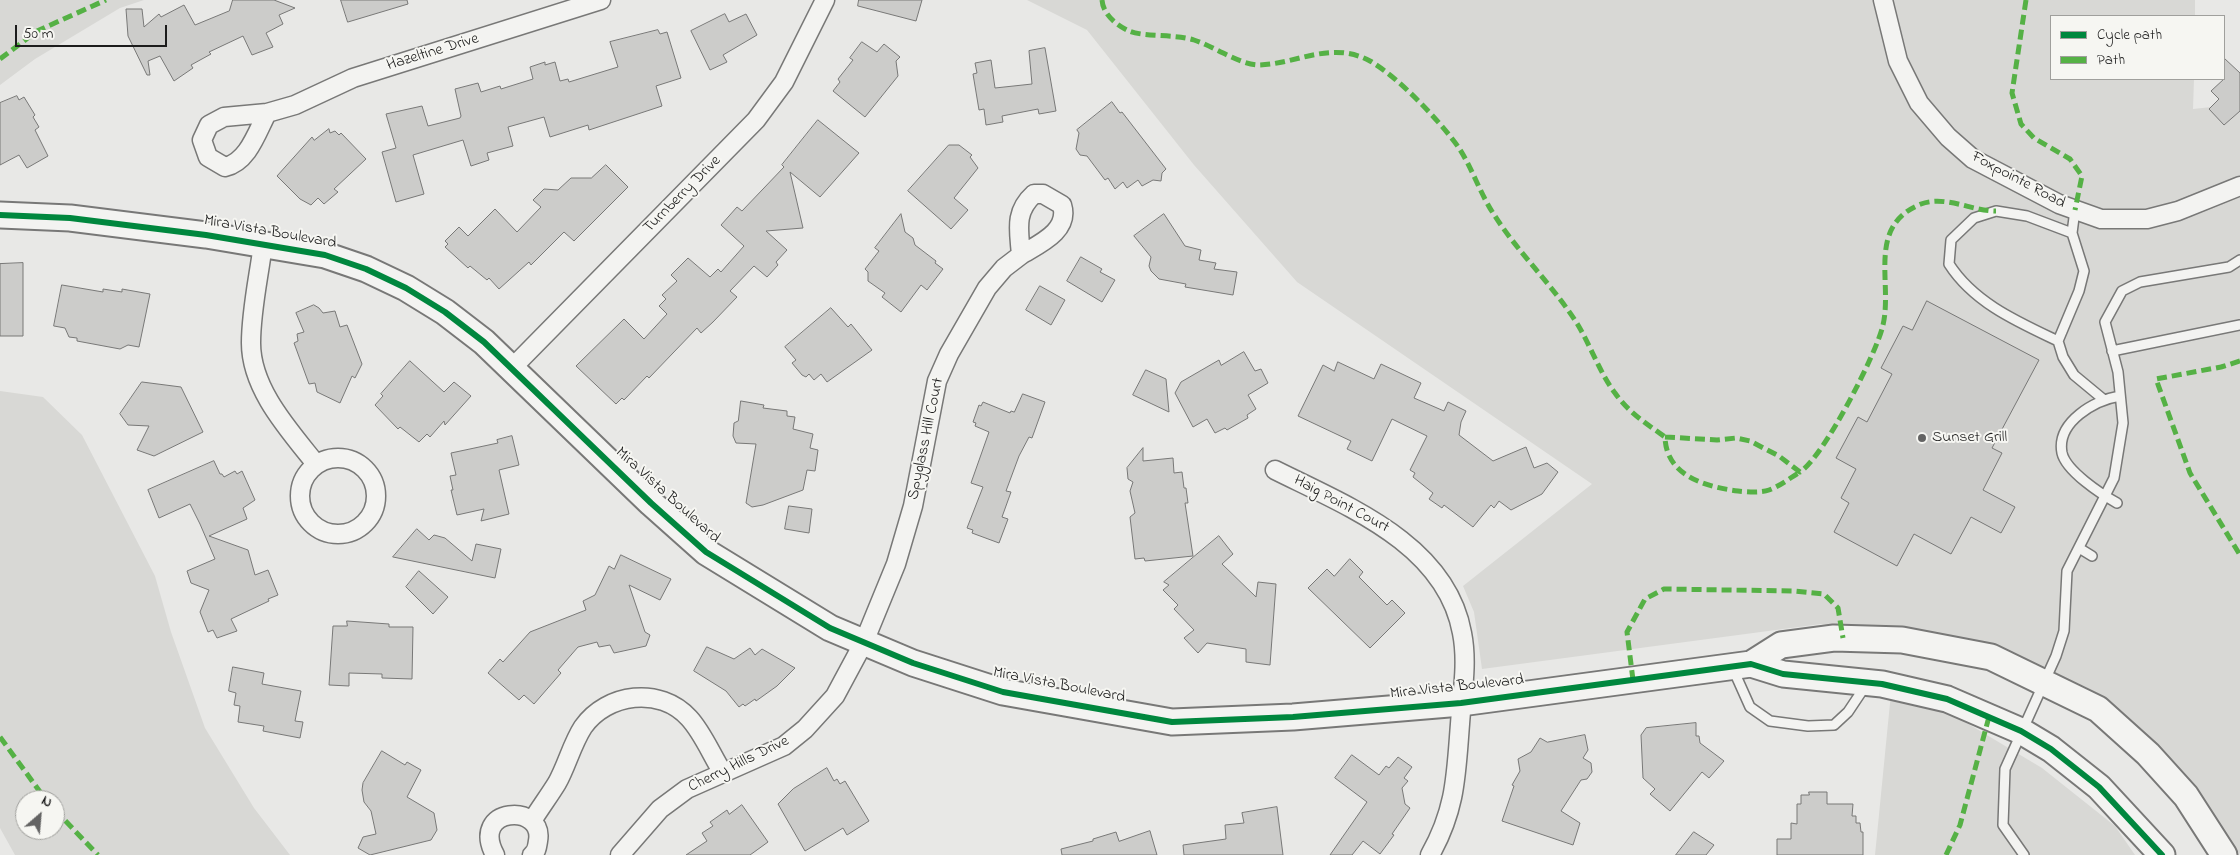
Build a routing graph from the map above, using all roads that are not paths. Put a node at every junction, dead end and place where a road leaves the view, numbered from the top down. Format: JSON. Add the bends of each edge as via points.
{"nodes":[{"id":1,"x":601,"y":0,"type":"edge"},
{"id":2,"x":825,"y":0,"type":"edge"},
{"id":3,"x":1883,"y":0,"type":"edge"},
{"id":4,"x":268,"y":114,"type":"dead end"},
{"id":5,"x":2240,"y":186,"type":"edge"},
{"id":6,"x":2075,"y":210,"type":"junction"},
{"id":7,"x":0,"y":215,"type":"edge"},
{"id":8,"x":2072,"y":233,"type":"junction"},
{"id":9,"x":264,"y":244,"type":"junction"},
{"id":10,"x":1021,"y":255,"type":"dead end"},
{"id":11,"x":2240,"y":260,"type":"edge"},
{"id":12,"x":2240,"y":325,"type":"edge"},
{"id":13,"x":2058,"y":341,"type":"junction"},
{"id":14,"x":2112,"y":351,"type":"junction"},
{"id":15,"x":512,"y":368,"type":"junction"},
{"id":16,"x":2120,"y":396,"type":"junction"},
{"id":17,"x":2103,"y":398,"type":"junction"},
{"id":18,"x":316,"y":464,"type":"junction"},
{"id":19,"x":1275,"y":470,"type":"dead end"},
{"id":20,"x":2106,"y":497,"type":"junction"},
{"id":21,"x":2117,"y":502,"type":"dead end"},
{"id":22,"x":2079,"y":548,"type":"junction"},
{"id":23,"x":2092,"y":556,"type":"dead end"},
{"id":24,"x":864,"y":642,"type":"junction"},
{"id":25,"x":1741,"y":666,"type":"junction"},
{"id":26,"x":1868,"y":682,"type":"junction"},
{"id":27,"x":2046,"y":682,"type":"junction"},
{"id":28,"x":1461,"y":703,"type":"junction"},
{"id":29,"x":2021,"y":732,"type":"junction"},
{"id":30,"x":723,"y":773,"type":"junction"},
{"id":31,"x":532,"y":821,"type":"junction"},
{"id":32,"x":494,"y":855,"type":"edge"},
{"id":33,"x":532,"y":855,"type":"edge"},
{"id":34,"x":620,"y":855,"type":"edge"},
{"id":35,"x":1430,"y":855,"type":"edge"},
{"id":36,"x":2024,"y":855,"type":"edge"},
{"id":37,"x":2162,"y":855,"type":"edge"},
{"id":38,"x":2224,"y":855,"type":"edge"}],
"edges":[{"from":1,"to":4,"type":"street","name":"Hazeltine Drive","via":[[352,78]]},
{"from":2,"to":15,"type":"street","name":"Turnberry Drive","via":[[784,82],[756,120]]},
{"from":3,"to":6,"type":"street","name":"Foxpointe Road","via":[[1898,60],[1919,103],[1948,137],[1973,159]]},
{"from":5,"to":6,"type":"street","name":"Foxpointe Road","via":[[2178,211],[2147,219],[2101,219]]},
{"from":6,"to":8,"type":"lane"},
{"from":7,"to":9,"type":"street","name":"Mira Vista Boulevard","via":[[70,218]]},
{"from":8,"to":13,"type":"lane","via":[[2084,271]]},
{"from":8,"to":13,"type":"lane","via":[[2027,216],[1996,211],[1974,218],[1952,240],[1948,264],[1975,294],[2010,318]]},
{"from":9,"to":15,"type":"street","name":"Mira Vista Boulevard","via":[[325,255],[366,269],[406,288],[445,312]]},
{"from":9,"to":18,"type":"street","via":[[251,344],[255,369],[267,397],[288,430]]},
{"from":10,"to":24,"type":"street","name":"Spyglass Hill Court","via":[[1004,268],[988,288],[937,381],[913,506],[896,564]]},
{"from":11,"to":14,"type":"lane","via":[[2229,267],[2140,282],[2122,291],[2105,322]]},
{"from":12,"to":14,"type":"lane"},
{"from":13,"to":17,"type":"lane","via":[[2074,375]]},
{"from":14,"to":16,"type":"lane"},
{"from":15,"to":24,"type":"street","name":"Mira Vista Boulevard","via":[[706,552],[830,628]]},
{"from":16,"to":17,"type":"lane"},
{"from":16,"to":20,"type":"lane","via":[[2123,423],[2114,478]]},
{"from":17,"to":20,"type":"lane","via":[[2077,414],[2063,437],[2062,454],[2073,470]]},
{"from":18,"to":18,"type":"street","via":[[335,458],[354,461],[370,474],[377,493],[373,513],[360,528],[341,535],[321,531],[306,518],[299,499],[303,479]]},
{"from":19,"to":28,"type":"street","name":"Haig Point Court","via":[[1364,515],[1397,536],[1426,565],[1448,593],[1462,632],[1465,658]]},
{"from":20,"to":21,"type":"lane"},
{"from":20,"to":22,"type":"lane"},
{"from":22,"to":23,"type":"lane"},
{"from":22,"to":27,"type":"lane","via":[[2067,571],[2064,631]]},
{"from":24,"to":28,"type":"street","name":"Mira Vista Boulevard","via":[[1003,692],[1172,722],[1293,717]]},
{"from":24,"to":30,"type":"street","name":"Cherry Hills Drive","via":[[835,696],[805,729],[784,746]]},
{"from":25,"to":26,"type":"street","name":"Mira Vista Boulevard","via":[[1783,674]]},
{"from":25,"to":26,"type":"lane","via":[[1750,707],[1770,721],[1808,726],[1834,725],[1848,712]]},
{"from":25,"to":27,"type":"street","name":"Mira Vista Boulevard","via":[[1781,645],[1834,638],[1902,640],[1990,657]]},
{"from":25,"to":28,"type":"street","name":"Mira Vista Boulevard"},
{"from":26,"to":29,"type":"street","name":"Mira Vista Boulevard","via":[[1947,699]]},
{"from":27,"to":29,"type":"lane"},
{"from":27,"to":38,"type":"street","name":"Mira Vista Boulevard","via":[[2098,709],[2148,754],[2186,796]]},
{"from":28,"to":35,"type":"street","name":"Haig Point Court","via":[[1455,793],[1442,835]]},
{"from":29,"to":36,"type":"lane","via":[[2005,769],[2002,825]]},
{"from":29,"to":37,"type":"street","name":"Mira Vista Boulevard","via":[[2051,749],[2099,788]]},
{"from":30,"to":31,"type":"street","via":[[690,718],[675,706],[655,698],[630,697],[606,705],[583,727],[557,782]]},
{"from":30,"to":34,"type":"street","name":"Cherry Hills Drive","via":[[687,789],[660,809]]},
{"from":31,"to":32,"type":"street","via":[[518,814],[502,816],[491,827],[488,843]]},
{"from":31,"to":33,"type":"street","via":[[539,835]]}]}
